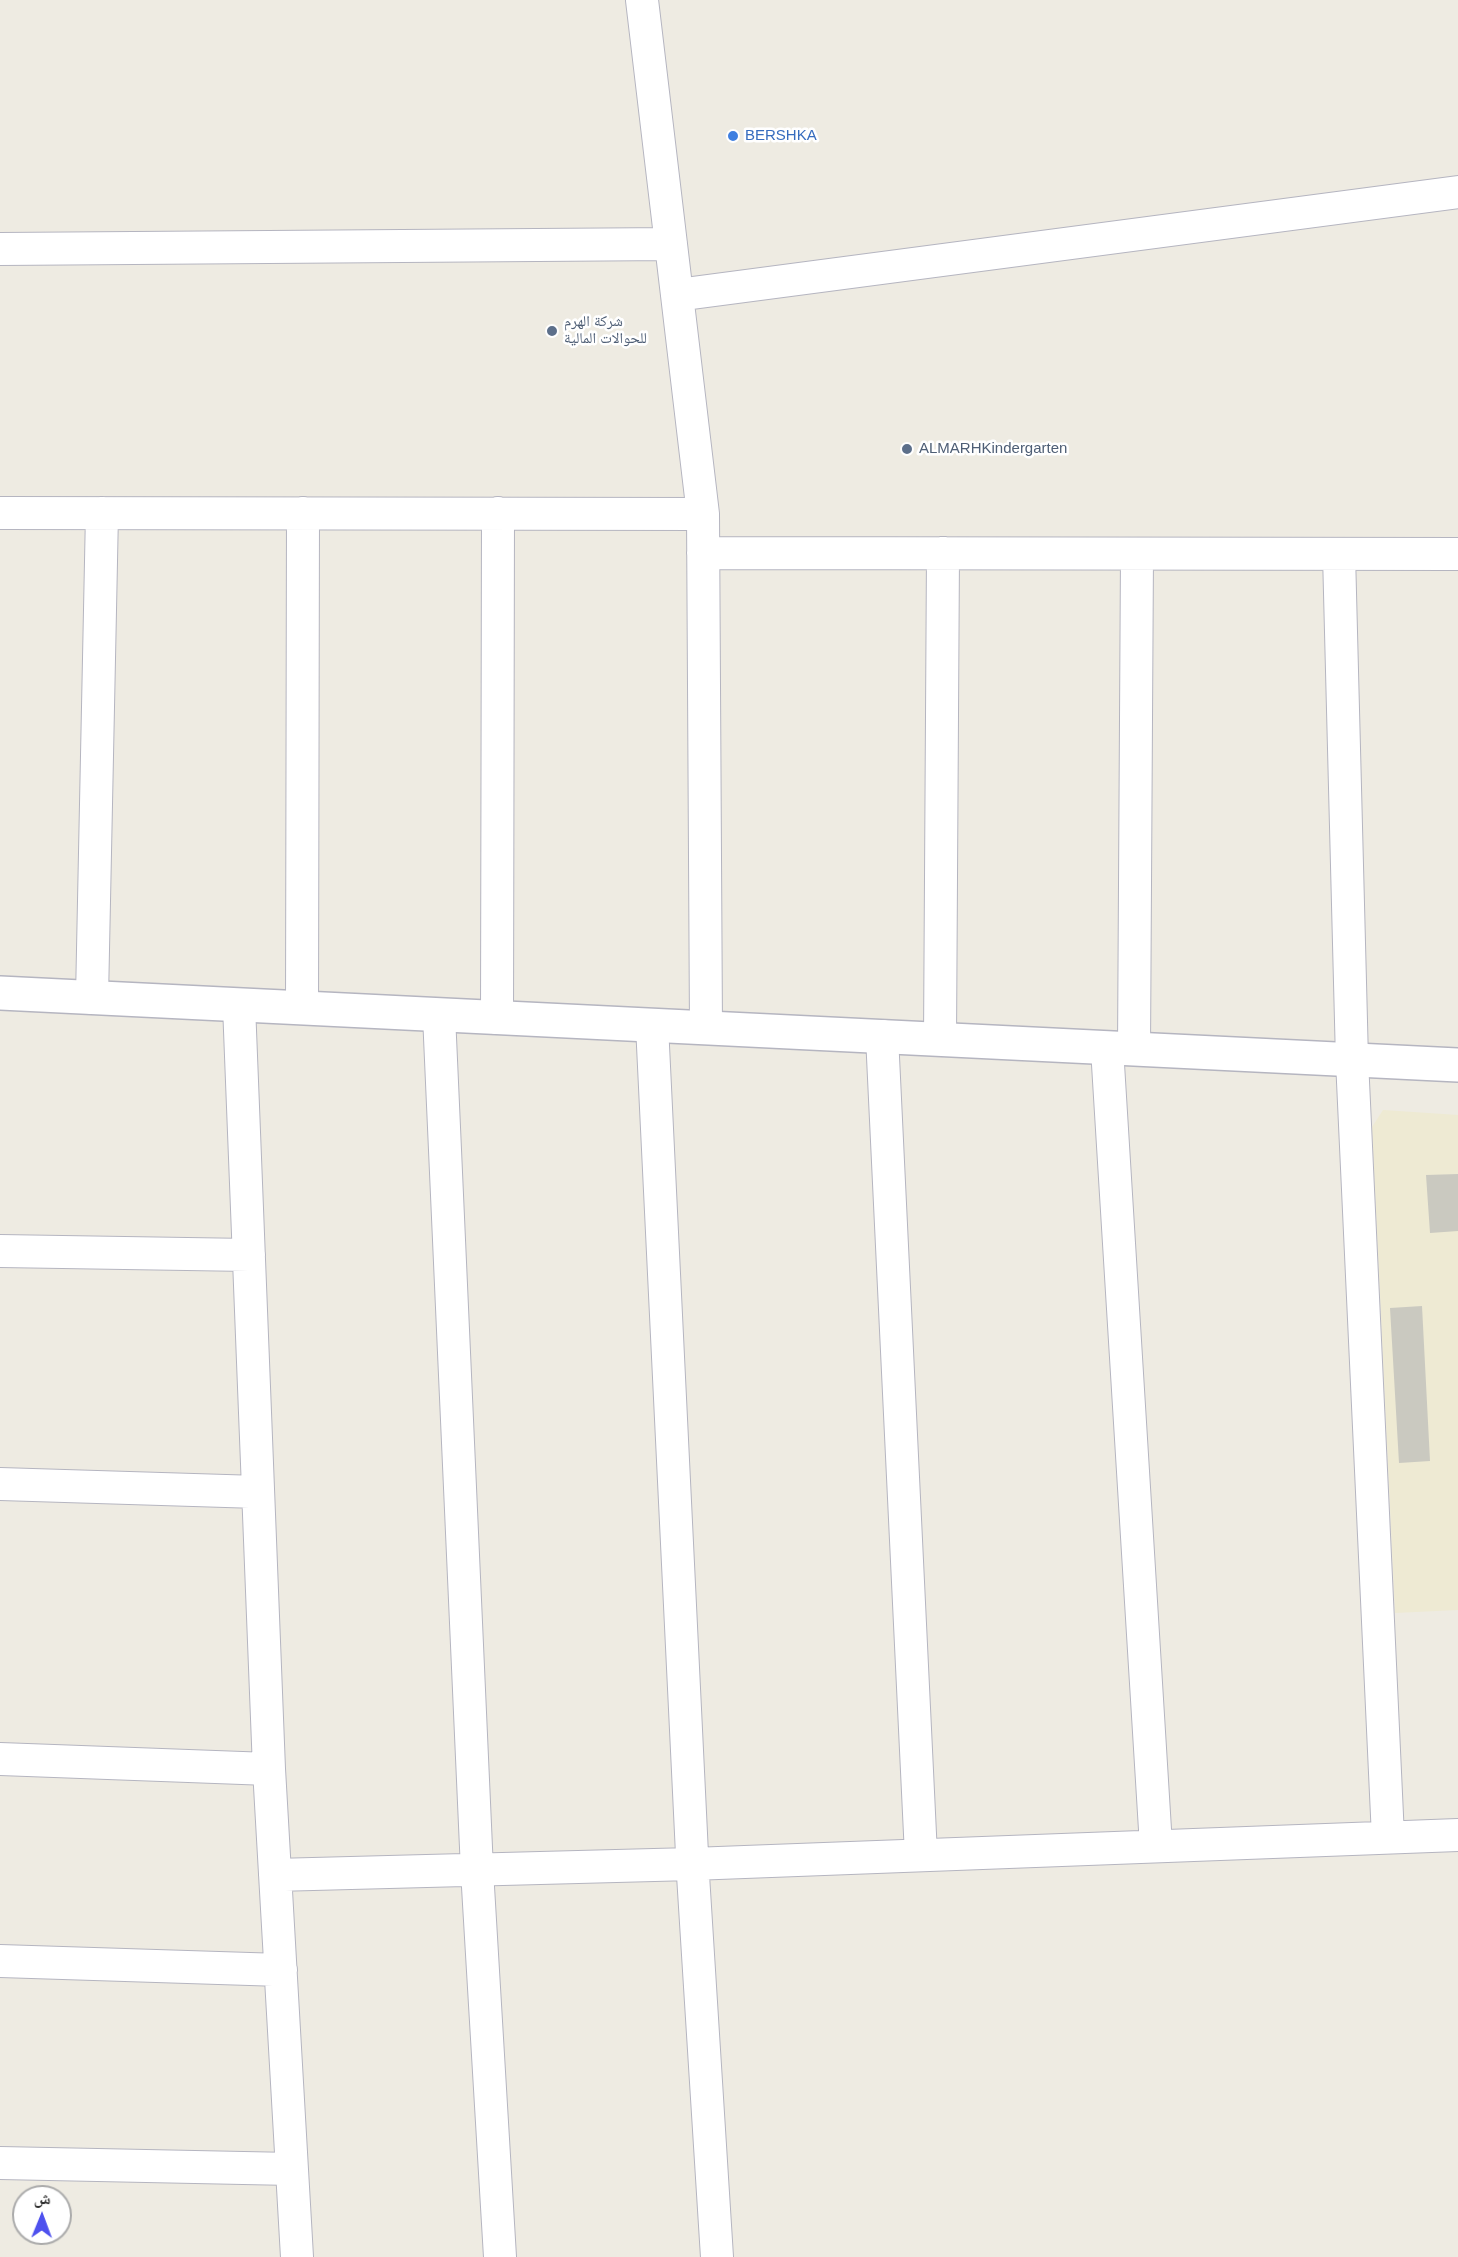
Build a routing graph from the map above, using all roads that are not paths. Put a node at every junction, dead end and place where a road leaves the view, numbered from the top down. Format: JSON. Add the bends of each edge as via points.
{"nodes":[{"id":1,"x":645,"y":0,"type":"edge"},
{"id":2,"x":1458,"y":192,"type":"edge"},
{"id":3,"x":671,"y":244,"type":"junction"},
{"id":4,"x":0,"y":249,"type":"edge"},
{"id":5,"x":677,"y":295,"type":"junction"},
{"id":6,"x":0,"y":513,"type":"edge"},
{"id":7,"x":102,"y":513,"type":"junction"},
{"id":8,"x":303,"y":513,"type":"junction"},
{"id":9,"x":498,"y":513,"type":"junction"},
{"id":10,"x":703,"y":514,"type":"junction"},
{"id":11,"x":703,"y":553,"type":"junction"},
{"id":12,"x":943,"y":553,"type":"junction"},
{"id":13,"x":1137,"y":554,"type":"junction"},
{"id":14,"x":1339,"y":554,"type":"junction"},
{"id":15,"x":1458,"y":554,"type":"edge"},
{"id":16,"x":0,"y":993,"type":"edge"},
{"id":17,"x":92,"y":998,"type":"junction"},
{"id":18,"x":239,"y":1005,"type":"junction"},
{"id":19,"x":302,"y":1008,"type":"junction"},
{"id":20,"x":439,"y":1015,"type":"junction"},
{"id":21,"x":497,"y":1017,"type":"junction"},
{"id":22,"x":652,"y":1025,"type":"junction"},
{"id":23,"x":706,"y":1028,"type":"junction"},
{"id":24,"x":882,"y":1036,"type":"junction"},
{"id":25,"x":940,"y":1039,"type":"junction"},
{"id":26,"x":1120,"y":1048,"type":"junction"},
{"id":27,"x":1352,"y":1060,"type":"junction"},
{"id":28,"x":1458,"y":1065,"type":"edge"},
{"id":29,"x":0,"y":1251,"type":"edge"},
{"id":30,"x":249,"y":1255,"type":"junction"},
{"id":31,"x":0,"y":1484,"type":"edge"},
{"id":32,"x":258,"y":1492,"type":"junction"},
{"id":33,"x":0,"y":1759,"type":"edge"},
{"id":34,"x":269,"y":1769,"type":"junction"},
{"id":35,"x":1458,"y":1835,"type":"edge"},
{"id":36,"x":1388,"y":1837,"type":"junction"},
{"id":37,"x":1156,"y":1846,"type":"junction"},
{"id":38,"x":921,"y":1855,"type":"junction"},
{"id":39,"x":692,"y":1864,"type":"junction"},
{"id":40,"x":477,"y":1870,"type":"junction"},
{"id":41,"x":275,"y":1875,"type":"junction"},
{"id":42,"x":0,"y":1961,"type":"edge"},
{"id":43,"x":281,"y":1970,"type":"junction"},
{"id":44,"x":0,"y":2163,"type":"edge"},
{"id":45,"x":292,"y":2169,"type":"junction"},
{"id":46,"x":297,"y":2257,"type":"edge"},
{"id":47,"x":500,"y":2257,"type":"edge"},
{"id":48,"x":717,"y":2257,"type":"edge"}],
"edges":[{"from":1,"to":3,"type":"street"},
{"from":2,"to":5,"type":"street"},
{"from":3,"to":4,"type":"street"},
{"from":3,"to":5,"type":"street"},
{"from":5,"to":10,"type":"street"},
{"from":6,"to":7,"type":"street"},
{"from":7,"to":8,"type":"street"},
{"from":7,"to":17,"type":"street"},
{"from":8,"to":9,"type":"street"},
{"from":8,"to":19,"type":"street"},
{"from":9,"to":10,"type":"street"},
{"from":9,"to":21,"type":"street"},
{"from":10,"to":11,"type":"street"},
{"from":11,"to":12,"type":"street"},
{"from":11,"to":23,"type":"street"},
{"from":12,"to":13,"type":"street"},
{"from":12,"to":25,"type":"street"},
{"from":13,"to":14,"type":"street"},
{"from":13,"to":26,"type":"street"},
{"from":14,"to":15,"type":"street"},
{"from":14,"to":27,"type":"street"},
{"from":16,"to":17,"type":"street"},
{"from":17,"to":18,"type":"street"},
{"from":18,"to":19,"type":"street"},
{"from":18,"to":30,"type":"street"},
{"from":19,"to":20,"type":"street"},
{"from":20,"to":21,"type":"street"},
{"from":20,"to":40,"type":"street"},
{"from":21,"to":22,"type":"street"},
{"from":22,"to":23,"type":"street"},
{"from":22,"to":39,"type":"street"},
{"from":23,"to":24,"type":"street"},
{"from":24,"to":25,"type":"street"},
{"from":24,"to":38,"type":"street"},
{"from":25,"to":26,"type":"street"},
{"from":26,"to":27,"type":"street"},
{"from":26,"to":37,"type":"street"},
{"from":27,"to":28,"type":"street"},
{"from":27,"to":36,"type":"street"},
{"from":29,"to":30,"type":"street"},
{"from":30,"to":32,"type":"street"},
{"from":31,"to":32,"type":"street"},
{"from":32,"to":34,"type":"street"},
{"from":33,"to":34,"type":"street"},
{"from":34,"to":41,"type":"street"},
{"from":35,"to":36,"type":"street"},
{"from":36,"to":37,"type":"street"},
{"from":37,"to":38,"type":"street"},
{"from":38,"to":39,"type":"street"},
{"from":39,"to":40,"type":"street"},
{"from":39,"to":48,"type":"street"},
{"from":40,"to":41,"type":"street"},
{"from":40,"to":47,"type":"street"},
{"from":41,"to":43,"type":"street"},
{"from":42,"to":43,"type":"street"},
{"from":43,"to":45,"type":"street"},
{"from":44,"to":45,"type":"street"},
{"from":45,"to":46,"type":"street"}]}
